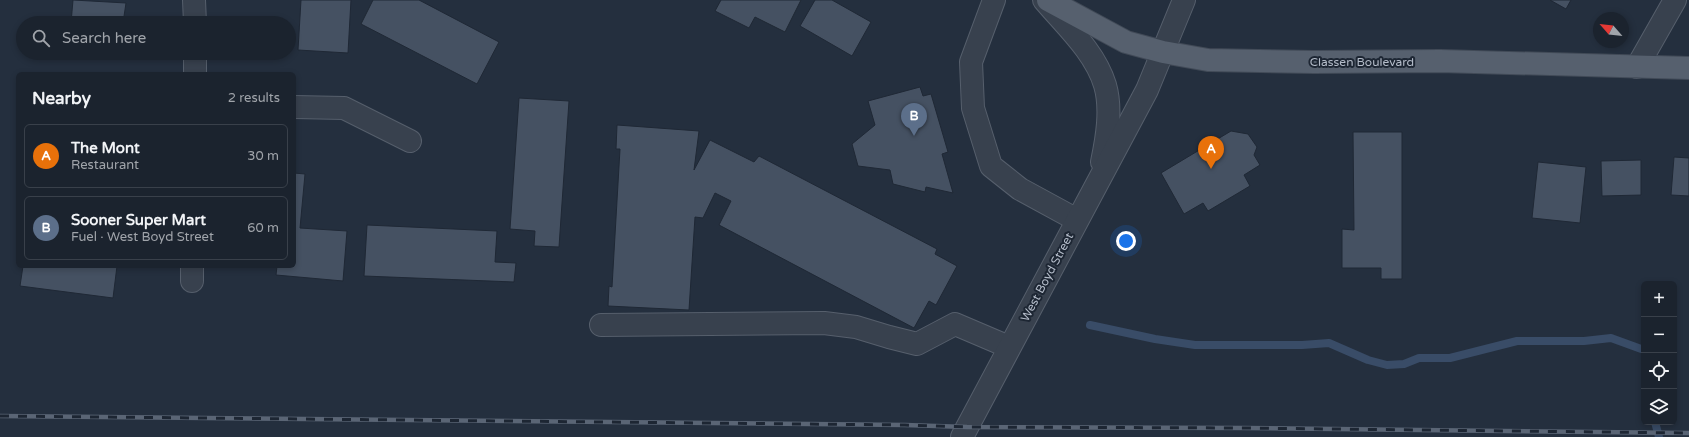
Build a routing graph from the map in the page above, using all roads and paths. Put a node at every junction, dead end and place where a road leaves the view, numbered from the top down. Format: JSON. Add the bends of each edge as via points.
{"nodes":[{"id":1,"x":194,"y":0,"type":"edge"},
{"id":2,"x":994,"y":0,"type":"edge"},
{"id":3,"x":1044,"y":0,"type":"edge"},
{"id":4,"x":1048,"y":0,"type":"edge"},
{"id":5,"x":1184,"y":0,"type":"edge"},
{"id":6,"x":1675,"y":0,"type":"edge"},
{"id":7,"x":194,"y":16,"type":"edge"},
{"id":8,"x":1162,"y":52,"type":"junction"},
{"id":9,"x":195,"y":60,"type":"edge"},
{"id":10,"x":1637,"y":67,"type":"junction"},
{"id":11,"x":1689,"y":68,"type":"edge"},
{"id":12,"x":195,"y":72,"type":"edge"},
{"id":13,"x":296,"y":107,"type":"edge"},
{"id":14,"x":410,"y":141,"type":"dead end"},
{"id":15,"x":1098,"y":180,"type":"junction"},
{"id":16,"x":1077,"y":220,"type":"junction"},
{"id":17,"x":601,"y":325,"type":"dead end"},
{"id":18,"x":1009,"y":347,"type":"junction"},
{"id":19,"x":962,"y":437,"type":"edge"}],
"edges":[{"from":1,"to":7,"type":"street"},
{"from":2,"to":16,"type":"street","via":[[971,62],[973,108],[991,166],[1020,189]]},
{"from":3,"to":15,"type":"street","via":[[1084,48],[1105,86],[1108,110],[1106,140]]},
{"from":4,"to":8,"type":"main road","name":"Classen Boulevard","via":[[1126,42]]},
{"from":5,"to":8,"type":"street","name":"West Boyd Street"},
{"from":6,"to":10,"type":"street"},
{"from":8,"to":10,"type":"main road","name":"Classen Boulevard","via":[[1208,60],[1440,61]]},
{"from":8,"to":15,"type":"street","name":"West Boyd Street","via":[[1147,90]]},
{"from":9,"to":12,"type":"street"},
{"from":10,"to":11,"type":"main road","name":"Classen Boulevard"},
{"from":13,"to":14,"type":"street","via":[[344,108]]},
{"from":15,"to":16,"type":"street","name":"West Boyd Street"},
{"from":16,"to":18,"type":"street","name":"West Boyd Street"},
{"from":17,"to":18,"type":"street","via":[[824,323],[856,327],[917,344],[955,324]]},
{"from":18,"to":19,"type":"street","name":"West Boyd Street"}]}
